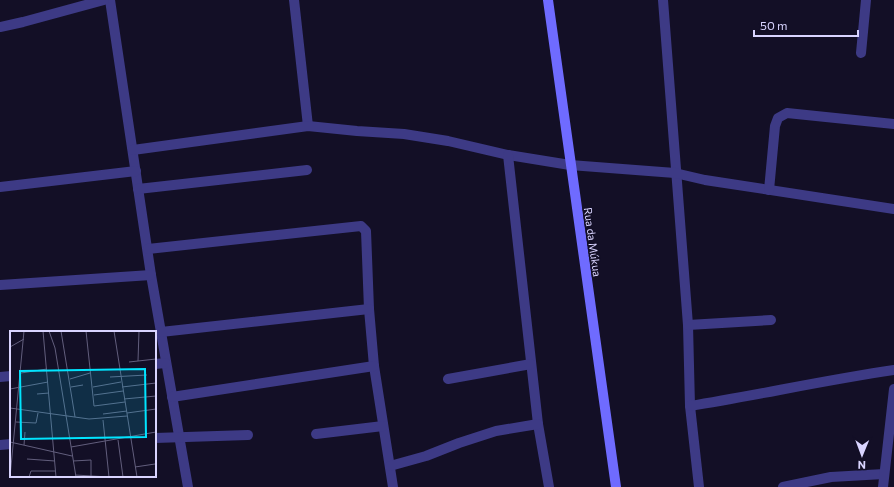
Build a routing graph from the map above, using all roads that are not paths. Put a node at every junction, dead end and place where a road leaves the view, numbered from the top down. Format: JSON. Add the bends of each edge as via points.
{"nodes":[{"id":1,"x":104,"y":0,"type":"edge"},
{"id":2,"x":110,"y":0,"type":"edge"},
{"id":3,"x":294,"y":0,"type":"edge"},
{"id":4,"x":548,"y":0,"type":"edge"},
{"id":5,"x":663,"y":0,"type":"edge"},
{"id":6,"x":866,"y":0,"type":"edge"},
{"id":7,"x":0,"y":27,"type":"edge"},
{"id":8,"x":861,"y":53,"type":"dead end"},
{"id":9,"x":894,"y":124,"type":"edge"},
{"id":10,"x":308,"y":126,"type":"junction"},
{"id":11,"x":133,"y":150,"type":"junction"},
{"id":12,"x":508,"y":155,"type":"junction"},
{"id":13,"x":570,"y":164,"type":"junction"},
{"id":14,"x":307,"y":170,"type":"dead end"},
{"id":15,"x":136,"y":171,"type":"junction"},
{"id":16,"x":675,"y":173,"type":"junction"},
{"id":17,"x":0,"y":187,"type":"edge"},
{"id":18,"x":138,"y":189,"type":"junction"},
{"id":19,"x":769,"y":190,"type":"junction"},
{"id":20,"x":894,"y":209,"type":"edge"},
{"id":21,"x":148,"y":249,"type":"junction"},
{"id":22,"x":151,"y":275,"type":"junction"},
{"id":23,"x":0,"y":285,"type":"edge"},
{"id":24,"x":369,"y":309,"type":"junction"},
{"id":25,"x":771,"y":320,"type":"dead end"},
{"id":26,"x":688,"y":325,"type":"junction"},
{"id":27,"x":161,"y":332,"type":"junction"},
{"id":28,"x":166,"y":363,"type":"junction"},
{"id":29,"x":156,"y":364,"type":"edge"},
{"id":30,"x":531,"y":364,"type":"junction"},
{"id":31,"x":374,"y":366,"type":"junction"},
{"id":32,"x":894,"y":370,"type":"edge"},
{"id":33,"x":10,"y":376,"type":"edge"},
{"id":34,"x":0,"y":377,"type":"edge"},
{"id":35,"x":448,"y":379,"type":"dead end"},
{"id":36,"x":894,"y":389,"type":"edge"},
{"id":37,"x":172,"y":397,"type":"junction"},
{"id":38,"x":690,"y":406,"type":"junction"},
{"id":39,"x":892,"y":413,"type":"edge"},
{"id":40,"x":538,"y":424,"type":"junction"},
{"id":41,"x":383,"y":426,"type":"junction"},
{"id":42,"x":316,"y":434,"type":"dead end"},
{"id":43,"x":248,"y":435,"type":"dead end"},
{"id":44,"x":178,"y":437,"type":"junction"},
{"id":45,"x":156,"y":438,"type":"edge"},
{"id":46,"x":390,"y":466,"type":"junction"},
{"id":47,"x":884,"y":474,"type":"junction"},
{"id":48,"x":188,"y":487,"type":"edge"},
{"id":49,"x":394,"y":487,"type":"edge"},
{"id":50,"x":549,"y":487,"type":"edge"},
{"id":51,"x":616,"y":487,"type":"edge"},
{"id":52,"x":700,"y":487,"type":"edge"},
{"id":53,"x":783,"y":487,"type":"edge"},
{"id":54,"x":883,"y":487,"type":"edge"}],
"edges":[{"from":1,"to":7,"type":"street"},
{"from":2,"to":11,"type":"street"},
{"from":3,"to":10,"type":"street"},
{"from":4,"to":13,"type":"street","name":"Rua da Múkua"},
{"from":5,"to":16,"type":"street"},
{"from":6,"to":8,"type":"street"},
{"from":9,"to":19,"type":"street","via":[[787,113],[778,118],[775,126]]},
{"from":10,"to":11,"type":"street"},
{"from":10,"to":12,"type":"street","via":[[404,134]]},
{"from":11,"to":15,"type":"street"},
{"from":12,"to":13,"type":"street"},
{"from":12,"to":30,"type":"street"},
{"from":13,"to":16,"type":"street"},
{"from":13,"to":51,"type":"street","name":"Rua da Múkua"},
{"from":14,"to":18,"type":"street"},
{"from":15,"to":17,"type":"street"},
{"from":15,"to":18,"type":"street"},
{"from":16,"to":19,"type":"street"},
{"from":16,"to":26,"type":"street"},
{"from":18,"to":21,"type":"street"},
{"from":19,"to":20,"type":"street"},
{"from":21,"to":22,"type":"street"},
{"from":21,"to":24,"type":"street","via":[[361,226],[366,231]]},
{"from":22,"to":23,"type":"street"},
{"from":22,"to":27,"type":"street"},
{"from":24,"to":27,"type":"street"},
{"from":24,"to":31,"type":"street"},
{"from":25,"to":26,"type":"street"},
{"from":26,"to":38,"type":"street"},
{"from":27,"to":28,"type":"street"},
{"from":28,"to":29,"type":"street"},
{"from":28,"to":37,"type":"street"},
{"from":30,"to":35,"type":"street"},
{"from":30,"to":40,"type":"street"},
{"from":31,"to":37,"type":"street"},
{"from":31,"to":41,"type":"street"},
{"from":32,"to":38,"type":"street"},
{"from":33,"to":34,"type":"street"},
{"from":36,"to":39,"type":"street"},
{"from":37,"to":44,"type":"street"},
{"from":38,"to":52,"type":"street"},
{"from":39,"to":47,"type":"street"},
{"from":40,"to":46,"type":"street","via":[[496,431]]},
{"from":40,"to":50,"type":"street"},
{"from":41,"to":42,"type":"street"},
{"from":41,"to":46,"type":"street"},
{"from":43,"to":44,"type":"street"},
{"from":44,"to":45,"type":"street"},
{"from":44,"to":48,"type":"street"},
{"from":46,"to":49,"type":"street"},
{"from":47,"to":53,"type":"street","via":[[831,477]]},
{"from":47,"to":54,"type":"street"}]}
